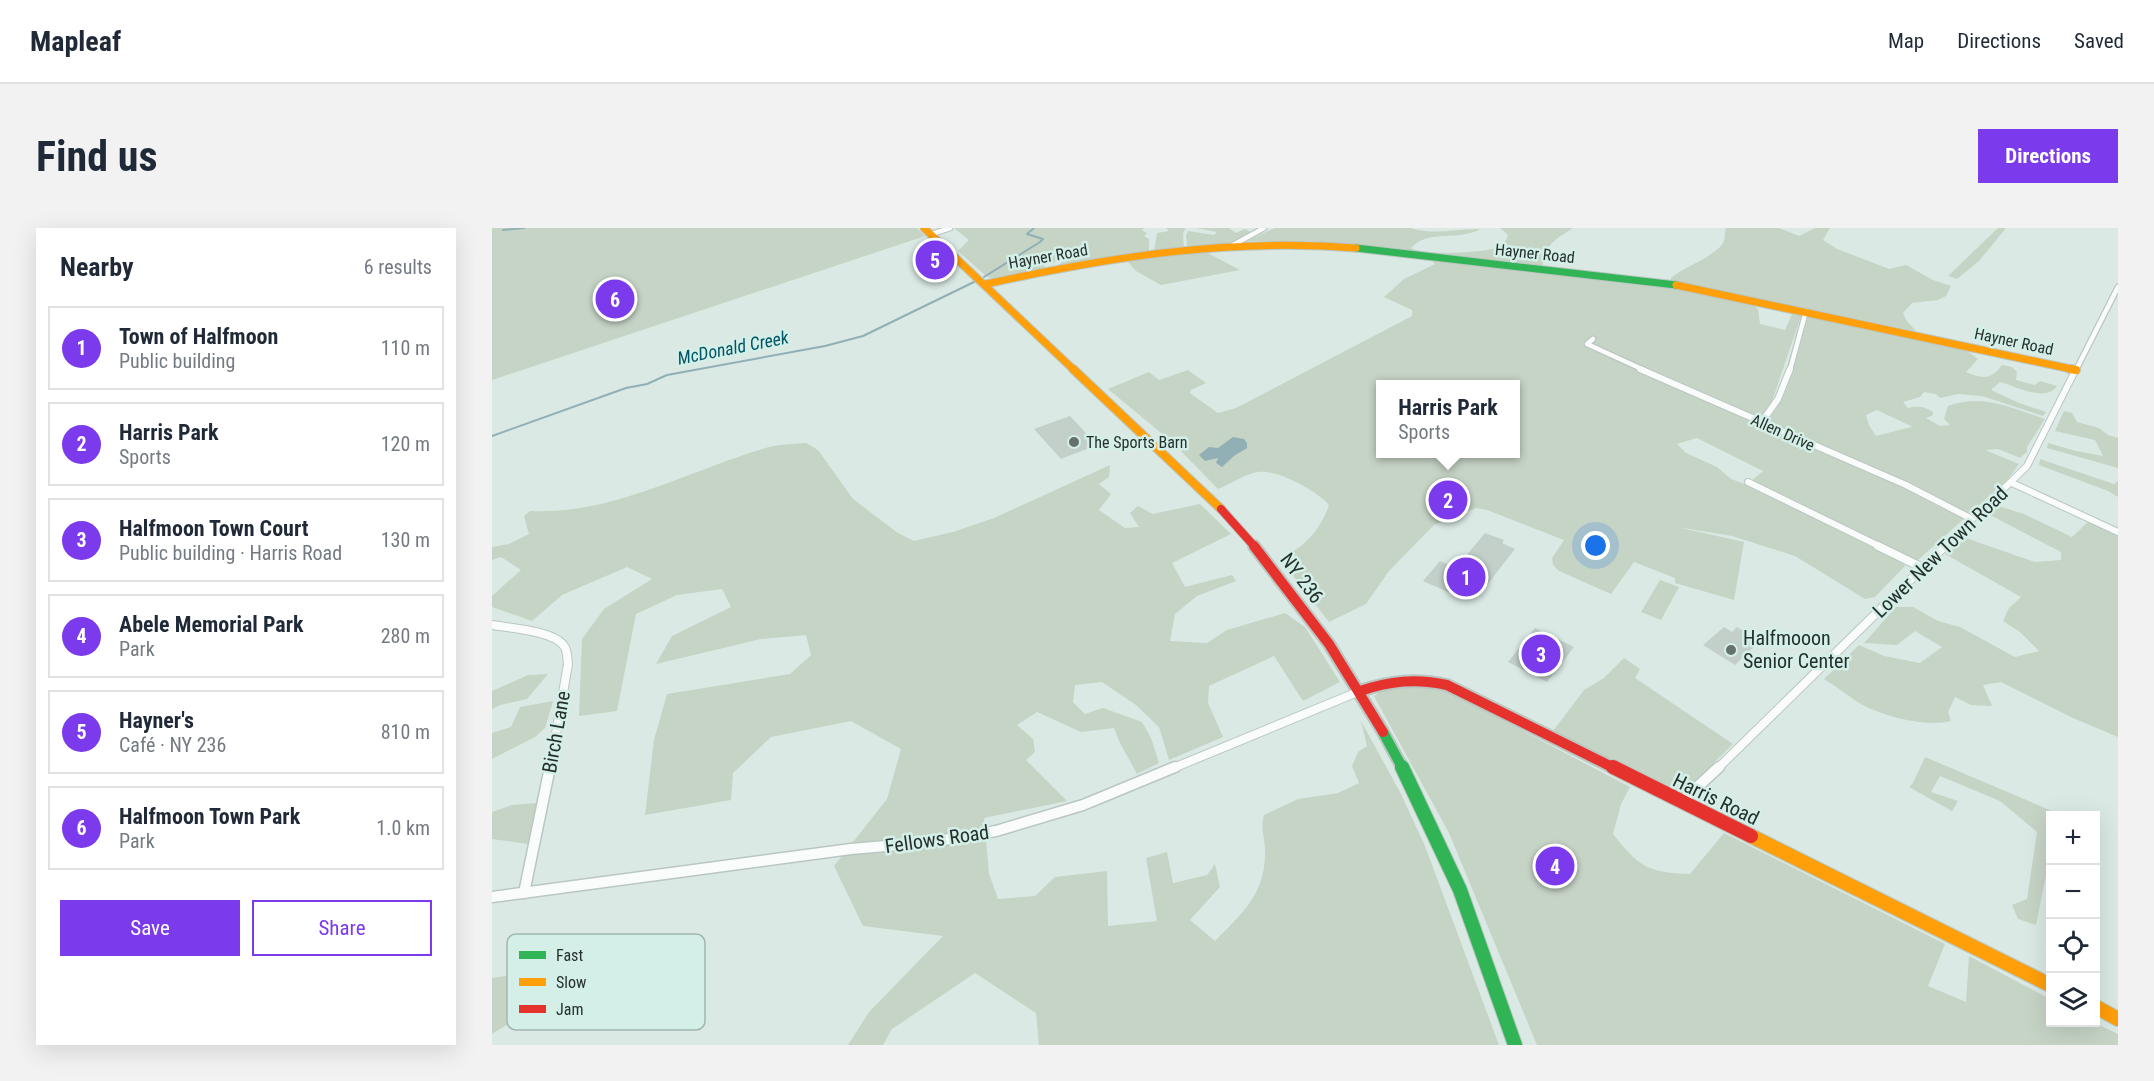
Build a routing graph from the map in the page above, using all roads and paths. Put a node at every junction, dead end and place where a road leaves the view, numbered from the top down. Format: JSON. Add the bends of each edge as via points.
{"nodes":[{"id":1,"x":950,"y":228,"type":"edge"},
{"id":2,"x":1264,"y":228,"type":"edge"},
{"id":3,"x":928,"y":231,"type":"edge"},
{"id":4,"x":1233,"y":245,"type":"junction"},
{"id":5,"x":986,"y":284,"type":"junction"},
{"id":6,"x":2118,"y":287,"type":"edge"},
{"id":7,"x":1806,"y":312,"type":"junction"},
{"id":8,"x":1593,"y":339,"type":"dead end"},
{"id":9,"x":2076,"y":370,"type":"junction"},
{"id":10,"x":1761,"y":423,"type":"junction"},
{"id":11,"x":1748,"y":482,"type":"dead end"},
{"id":12,"x":2012,"y":483,"type":"junction"},
{"id":13,"x":1972,"y":519,"type":"junction"},
{"id":14,"x":2118,"y":532,"type":"edge"},
{"id":15,"x":1921,"y":567,"type":"junction"},
{"id":16,"x":492,"y":625,"type":"edge"},
{"id":17,"x":1360,"y":691,"type":"junction"},
{"id":18,"x":1681,"y":802,"type":"junction"},
{"id":19,"x":524,"y":893,"type":"junction"},
{"id":20,"x":492,"y":897,"type":"edge"},
{"id":21,"x":2046,"y":983,"type":"edge"},
{"id":22,"x":2100,"y":1009,"type":"edge"},
{"id":23,"x":2118,"y":1018,"type":"edge"},
{"id":24,"x":1515,"y":1045,"type":"edge"}],
"edges":[{"from":1,"to":3,"type":"street"},
{"from":2,"to":4,"type":"street"},
{"from":3,"to":5,"type":"street","name":"NY 236","number":"NY 236"},
{"from":4,"to":5,"type":"street","name":"Hayner Road","via":[[1121,259]]},
{"from":4,"to":7,"type":"street","name":"Hayner Road","via":[[1331,245],[1643,280]]},
{"from":5,"to":17,"type":"street","name":"NY 236","number":"NY 236","via":[[1251,540]]},
{"from":6,"to":9,"type":"street","name":"Lower New Town Road"},
{"from":7,"to":9,"type":"street","name":"Hayner Road"},
{"from":7,"to":10,"type":"street","via":[[1781,394]]},
{"from":8,"to":10,"type":"street","name":"Allen Drive","via":[[1587,344],[1593,348]]},
{"from":9,"to":12,"type":"street","name":"Lower New Town Road","via":[[2027,466]]},
{"from":10,"to":13,"type":"street","name":"Allen Drive","via":[[1916,490]]},
{"from":11,"to":15,"type":"street"},
{"from":12,"to":13,"type":"street","name":"Lower New Town Road"},
{"from":12,"to":14,"type":"street"},
{"from":13,"to":15,"type":"street","name":"Lower New Town Road"},
{"from":15,"to":18,"type":"street","name":"Lower New Town Road"},
{"from":16,"to":19,"type":"street","name":"Birch Lane","via":[[553,638],[565,646],[567,654],[545,798]]},
{"from":17,"to":18,"type":"street","name":"Harris Road","via":[[1400,678],[1421,678],[1447,685]]},
{"from":17,"to":19,"type":"street","name":"Fellows Road","via":[[1083,805],[996,831]]},
{"from":17,"to":24,"type":"street","name":"NY 236","number":"NY 236","via":[[1408,778],[1460,890]]},
{"from":18,"to":21,"type":"street","name":"Harris Road"},
{"from":19,"to":20,"type":"street","name":"Fellows Road"},
{"from":22,"to":23,"type":"street"}]}
